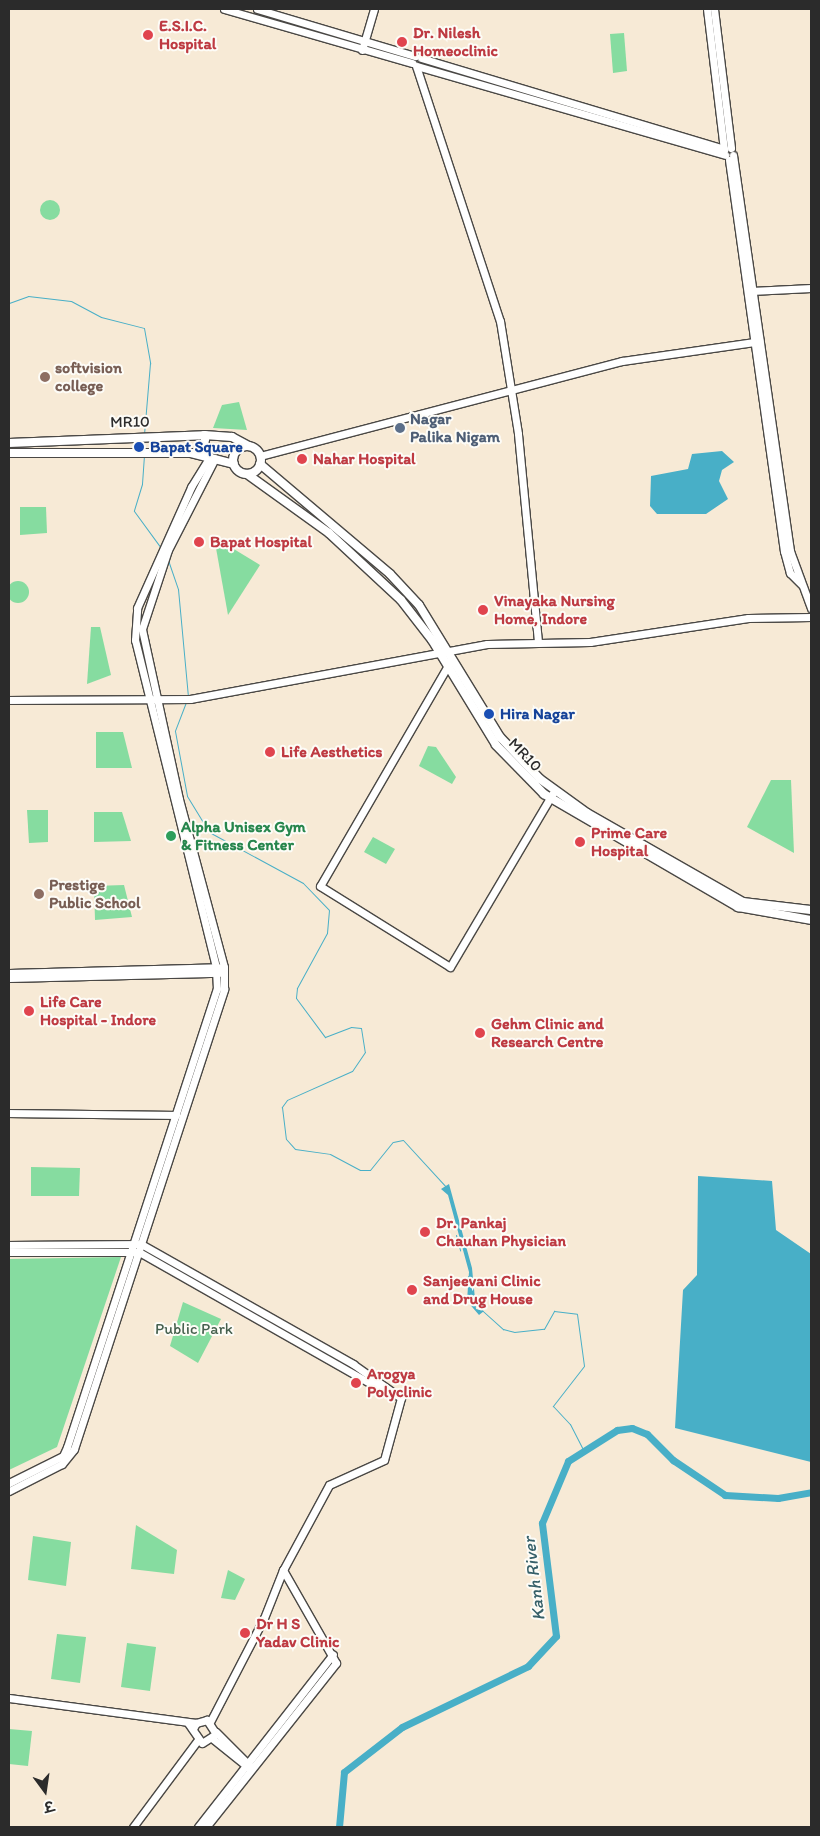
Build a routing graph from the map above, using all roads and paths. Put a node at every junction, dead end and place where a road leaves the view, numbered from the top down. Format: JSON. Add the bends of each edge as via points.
{"nodes":[{"id":1,"x":224,"y":9,"type":"edge"},
{"id":2,"x":256,"y":9,"type":"edge"},
{"id":3,"x":374,"y":9,"type":"edge"},
{"id":4,"x":707,"y":9,"type":"edge"},
{"id":5,"x":714,"y":9,"type":"edge"},
{"id":6,"x":365,"y":40,"type":"junction"},
{"id":7,"x":362,"y":50,"type":"junction"},
{"id":8,"x":416,"y":62,"type":"junction"},
{"id":9,"x":728,"y":152,"type":"junction"},
{"id":10,"x":811,"y":288,"type":"edge"},
{"id":11,"x":751,"y":291,"type":"junction"},
{"id":12,"x":757,"y":342,"type":"junction"},
{"id":13,"x":511,"y":389,"type":"junction"},
{"id":14,"x":206,"y":435,"type":"junction"},
{"id":15,"x":9,"y":443,"type":"edge"},
{"id":16,"x":249,"y":446,"type":"junction"},
{"id":17,"x":9,"y":453,"type":"edge"},
{"id":18,"x":209,"y":456,"type":"junction"},
{"id":19,"x":260,"y":460,"type":"junction"},
{"id":20,"x":234,"y":464,"type":"junction"},
{"id":21,"x":247,"y":474,"type":"junction"},
{"id":22,"x":811,"y":608,"type":"edge"},
{"id":23,"x":811,"y":617,"type":"edge"},
{"id":24,"x":538,"y":642,"type":"junction"},
{"id":25,"x":440,"y":654,"type":"junction"},
{"id":26,"x":450,"y":655,"type":"junction"},
{"id":27,"x":447,"y":666,"type":"junction"},
{"id":28,"x":152,"y":699,"type":"junction"},
{"id":29,"x":9,"y":700,"type":"edge"},
{"id":30,"x":555,"y":790,"type":"junction"},
{"id":31,"x":550,"y":799,"type":"junction"},
{"id":32,"x":811,"y":910,"type":"edge"},
{"id":33,"x":811,"y":920,"type":"edge"},
{"id":34,"x":221,"y":970,"type":"junction"},
{"id":35,"x":9,"y":973,"type":"edge"},
{"id":36,"x":9,"y":978,"type":"edge"},
{"id":37,"x":9,"y":1113,"type":"edge"},
{"id":38,"x":176,"y":1115,"type":"junction"},
{"id":39,"x":9,"y":1245,"type":"edge"},
{"id":40,"x":136,"y":1248,"type":"junction"},
{"id":41,"x":9,"y":1252,"type":"edge"},
{"id":42,"x":9,"y":1483,"type":"edge"},
{"id":43,"x":9,"y":1491,"type":"edge"},
{"id":44,"x":283,"y":1570,"type":"junction"},
{"id":45,"x":9,"y":1698,"type":"edge"},
{"id":46,"x":210,"y":1722,"type":"junction"},
{"id":47,"x":195,"y":1726,"type":"junction"},
{"id":48,"x":216,"y":1732,"type":"junction"},
{"id":49,"x":213,"y":1739,"type":"junction"},
{"id":50,"x":197,"y":1741,"type":"junction"},
{"id":51,"x":248,"y":1766,"type":"junction"},
{"id":52,"x":133,"y":1827,"type":"edge"},
{"id":53,"x":198,"y":1827,"type":"edge"},
{"id":54,"x":206,"y":1827,"type":"edge"}],
"edges":[{"from":1,"to":7,"type":"street"},
{"from":2,"to":6,"type":"street"},
{"from":3,"to":6,"type":"street"},
{"from":4,"to":9,"type":"street"},
{"from":5,"to":9,"type":"street"},
{"from":6,"to":7,"type":"street"},
{"from":6,"to":8,"type":"street"},
{"from":7,"to":8,"type":"street"},
{"from":8,"to":9,"type":"street"},
{"from":8,"to":13,"type":"street","via":[[497,310]]},
{"from":9,"to":11,"type":"street"},
{"from":10,"to":11,"type":"street"},
{"from":11,"to":12,"type":"street"},
{"from":12,"to":13,"type":"street","via":[[622,361]]},
{"from":12,"to":22,"type":"street","via":[[788,557]]},
{"from":13,"to":19,"type":"street"},
{"from":13,"to":24,"type":"street"},
{"from":14,"to":15,"type":"main road","name":"MR10","via":[[140,435]]},
{"from":14,"to":16,"type":"main road","name":"MR10","via":[[232,437]]},
{"from":14,"to":18,"type":"main road"},
{"from":16,"to":19,"type":"main road","name":"MR10"},
{"from":16,"to":20,"type":"main road","via":[[235,453]]},
{"from":17,"to":18,"type":"main road","name":"MR10","via":[[152,452]]},
{"from":18,"to":20,"type":"main road","name":"MR10"},
{"from":18,"to":28,"type":"street","via":[[137,608],[135,629]]},
{"from":19,"to":21,"type":"main road"},
{"from":19,"to":26,"type":"main road","name":"MR10","via":[[390,574],[430,618]]},
{"from":20,"to":21,"type":"main road","name":"MR10"},
{"from":21,"to":25,"type":"main road","name":"MR10","via":[[311,519],[384,583]]},
{"from":23,"to":24,"type":"street","via":[[748,618],[590,642]]},
{"from":24,"to":26,"type":"street"},
{"from":25,"to":26,"type":"street"},
{"from":25,"to":27,"type":"main road","name":"MR10"},
{"from":25,"to":28,"type":"street","via":[[190,699]]},
{"from":26,"to":27,"type":"street"},
{"from":26,"to":30,"type":"main road","name":"MR10","via":[[500,737]]},
{"from":27,"to":31,"type":"main road","name":"MR10","via":[[496,745]]},
{"from":27,"to":31,"type":"street","via":[[320,886],[450,967]]},
{"from":28,"to":29,"type":"street"},
{"from":28,"to":34,"type":"street"},
{"from":30,"to":31,"type":"street"},
{"from":30,"to":32,"type":"main road","name":"MR10","via":[[587,814],[743,902]]},
{"from":31,"to":33,"type":"main road","name":"MR10","via":[[738,907]]},
{"from":34,"to":35,"type":"street"},
{"from":34,"to":36,"type":"street"},
{"from":34,"to":38,"type":"street"},
{"from":34,"to":40,"type":"street","via":[[221,1000]]},
{"from":37,"to":38,"type":"street"},
{"from":38,"to":40,"type":"street"},
{"from":39,"to":40,"type":"street"},
{"from":40,"to":41,"type":"street"},
{"from":40,"to":42,"type":"street","via":[[63,1456]]},
{"from":40,"to":43,"type":"street","via":[[74,1449],[62,1464]]},
{"from":40,"to":44,"type":"street","via":[[353,1364],[401,1400],[384,1460],[329,1485]]},
{"from":44,"to":46,"type":"street","via":[[264,1618]]},
{"from":44,"to":51,"type":"street","via":[[336,1663]]},
{"from":45,"to":47,"type":"street"},
{"from":46,"to":47,"type":"street"},
{"from":46,"to":48,"type":"street"},
{"from":47,"to":50,"type":"street"},
{"from":48,"to":49,"type":"street"},
{"from":48,"to":51,"type":"street"},
{"from":49,"to":50,"type":"street"},
{"from":49,"to":51,"type":"street"},
{"from":50,"to":52,"type":"street"},
{"from":51,"to":53,"type":"street"},
{"from":51,"to":54,"type":"street"}]}
